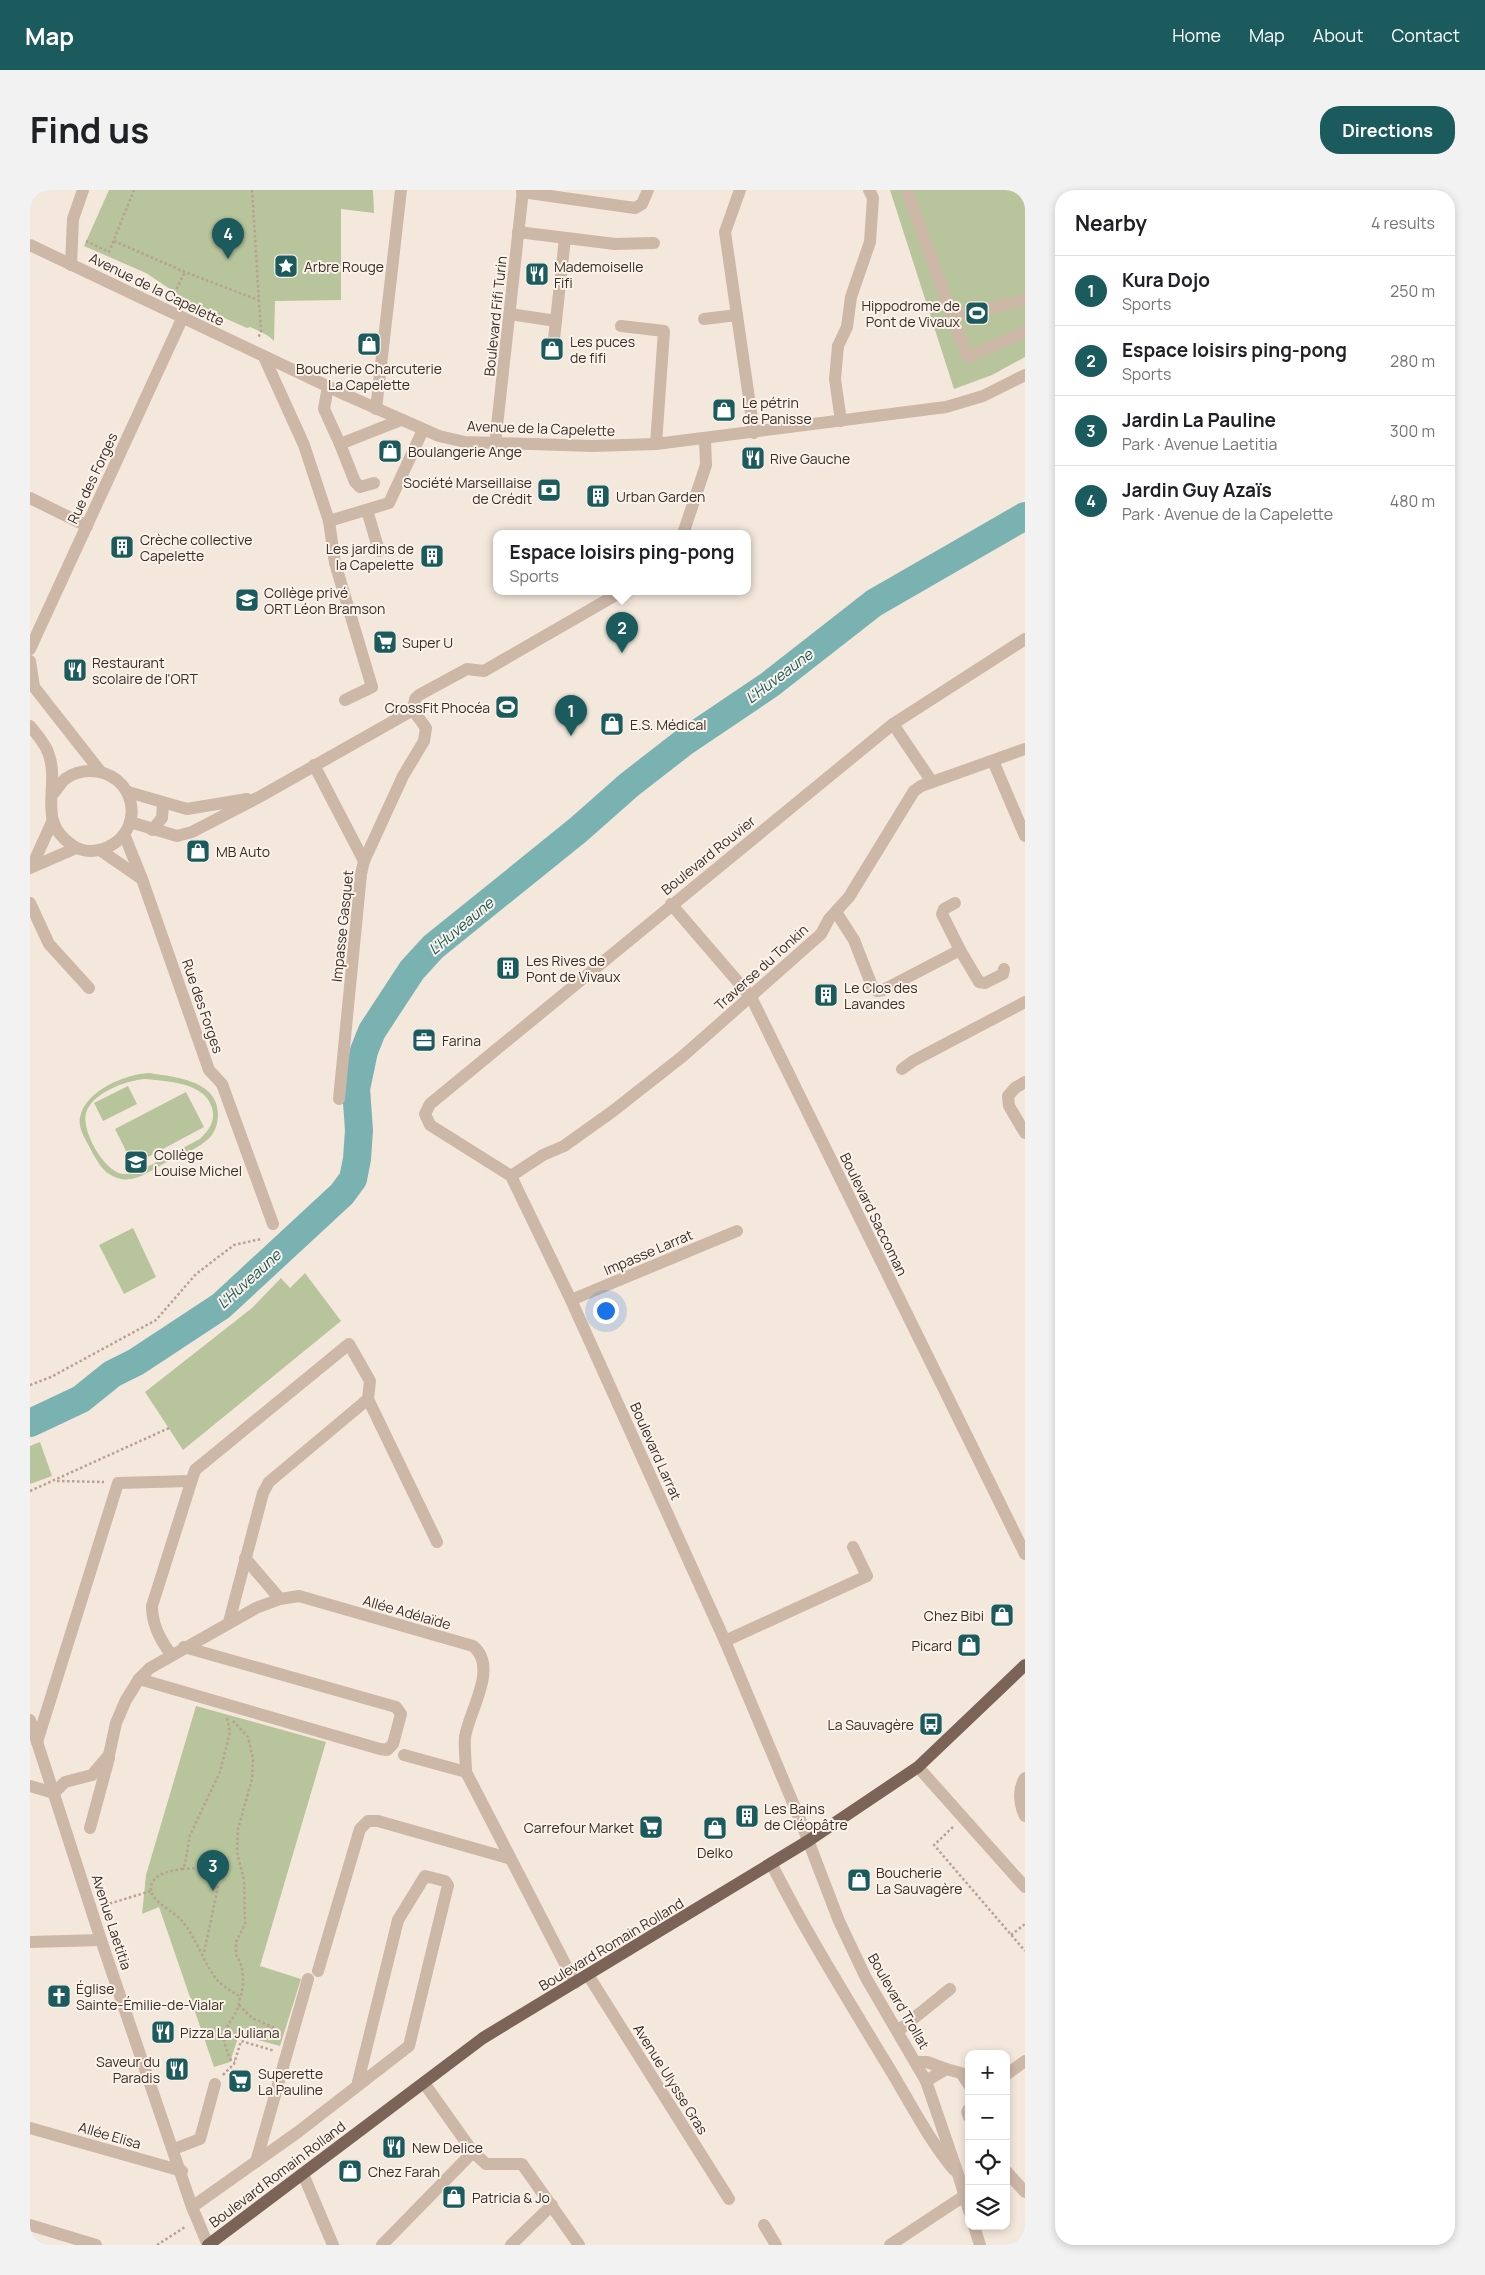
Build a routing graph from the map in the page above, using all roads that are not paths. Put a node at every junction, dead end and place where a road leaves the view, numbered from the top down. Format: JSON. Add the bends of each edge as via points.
{"nodes":[{"id":1,"x":83,"y":190,"type":"edge"},
{"id":2,"x":401,"y":190,"type":"edge"},
{"id":3,"x":648,"y":190,"type":"edge"},
{"id":4,"x":740,"y":190,"type":"edge"},
{"id":5,"x":869,"y":190,"type":"edge"},
{"id":6,"x":907,"y":190,"type":"edge"},
{"id":7,"x":522,"y":191,"type":"edge"},
{"id":8,"x":518,"y":232,"type":"junction"},
{"id":9,"x":565,"y":238,"type":"junction"},
{"id":10,"x":654,"y":243,"type":"dead end"},
{"id":11,"x":30,"y":245,"type":"edge"},
{"id":12,"x":71,"y":265,"type":"junction"},
{"id":13,"x":1025,"y":300,"type":"edge"},
{"id":14,"x":510,"y":314,"type":"junction"},
{"id":15,"x":737,"y":315,"type":"junction"},
{"id":16,"x":952,"y":316,"type":"junction"},
{"id":17,"x":704,"y":318,"type":"dead end"},
{"id":18,"x":182,"y":319,"type":"junction"},
{"id":19,"x":556,"y":321,"type":"junction"},
{"id":20,"x":621,"y":326,"type":"dead end"},
{"id":21,"x":1025,"y":332,"type":"edge"},
{"id":22,"x":554,"y":339,"type":"dead end"},
{"id":23,"x":259,"y":354,"type":"junction"},
{"id":24,"x":1025,"y":375,"type":"edge"},
{"id":25,"x":328,"y":386,"type":"junction"},
{"id":26,"x":376,"y":409,"type":"junction"},
{"id":27,"x":401,"y":420,"type":"junction"},
{"id":28,"x":841,"y":421,"type":"junction"},
{"id":29,"x":423,"y":430,"type":"junction"},
{"id":30,"x":754,"y":432,"type":"junction"},
{"id":31,"x":705,"y":439,"type":"junction"},
{"id":32,"x":340,"y":444,"type":"junction"},
{"id":33,"x":496,"y":444,"type":"junction"},
{"id":34,"x":656,"y":444,"type":"junction"},
{"id":35,"x":374,"y":483,"type":"dead end"},
{"id":36,"x":30,"y":498,"type":"edge"},
{"id":37,"x":367,"y":510,"type":"junction"},
{"id":38,"x":329,"y":520,"type":"junction"},
{"id":39,"x":87,"y":526,"type":"junction"},
{"id":40,"x":685,"y":530,"type":"edge"},
{"id":41,"x":379,"y":551,"type":"dead end"},
{"id":42,"x":616,"y":595,"type":"edge"},
{"id":43,"x":1025,"y":639,"type":"edge"},
{"id":44,"x":30,"y":649,"type":"edge"},
{"id":45,"x":30,"y":661,"type":"edge"},
{"id":46,"x":345,"y":700,"type":"dead end"},
{"id":47,"x":30,"y":702,"type":"edge"},
{"id":48,"x":413,"y":710,"type":"junction"},
{"id":49,"x":52,"y":711,"type":"junction"},
{"id":50,"x":893,"y":724,"type":"junction"},
{"id":51,"x":30,"y":726,"type":"edge"},
{"id":52,"x":1025,"y":749,"type":"edge"},
{"id":53,"x":993,"y":761,"type":"junction"},
{"id":54,"x":314,"y":765,"type":"junction"},
{"id":55,"x":100,"y":771,"type":"junction"},
{"id":56,"x":932,"y":782,"type":"junction"},
{"id":57,"x":128,"y":792,"type":"junction"},
{"id":58,"x":53,"y":794,"type":"junction"},
{"id":59,"x":261,"y":796,"type":"junction"},
{"id":60,"x":163,"y":804,"type":"junction"},
{"id":61,"x":52,"y":822,"type":"junction"},
{"id":62,"x":130,"y":822,"type":"junction"},
{"id":63,"x":152,"y":830,"type":"junction"},
{"id":64,"x":124,"y":834,"type":"junction"},
{"id":65,"x":1025,"y":836,"type":"edge"},
{"id":66,"x":76,"y":848,"type":"junction"},
{"id":67,"x":100,"y":850,"type":"junction"},
{"id":68,"x":364,"y":861,"type":"junction"},
{"id":69,"x":31,"y":867,"type":"edge"},
{"id":70,"x":142,"y":879,"type":"junction"},
{"id":71,"x":30,"y":903,"type":"edge"},
{"id":72,"x":955,"y":903,"type":"dead end"},
{"id":73,"x":671,"y":904,"type":"junction"},
{"id":74,"x":836,"y":912,"type":"junction"},
{"id":75,"x":960,"y":950,"type":"junction"},
{"id":76,"x":1004,"y":969,"type":"dead end"},
{"id":77,"x":89,"y":988,"type":"dead end"},
{"id":78,"x":751,"y":997,"type":"junction"},
{"id":79,"x":1025,"y":1002,"type":"edge"},
{"id":80,"x":902,"y":1069,"type":"dead end"},
{"id":81,"x":1025,"y":1082,"type":"edge"},
{"id":82,"x":339,"y":1099,"type":"dead end"},
{"id":83,"x":1025,"y":1133,"type":"edge"},
{"id":84,"x":511,"y":1176,"type":"junction"},
{"id":85,"x":273,"y":1224,"type":"dead end"},
{"id":86,"x":737,"y":1231,"type":"dead end"},
{"id":87,"x":571,"y":1300,"type":"junction"},
{"id":88,"x":368,"y":1399,"type":"junction"},
{"id":89,"x":190,"y":1481,"type":"junction"},
{"id":90,"x":437,"y":1542,"type":"dead end"},
{"id":91,"x":854,"y":1548,"type":"dead end"},
{"id":92,"x":1025,"y":1554,"type":"edge"},
{"id":93,"x":246,"y":1558,"type":"junction"},
{"id":94,"x":280,"y":1599,"type":"junction"},
{"id":95,"x":229,"y":1622,"type":"junction"},
{"id":96,"x":726,"y":1641,"type":"junction"},
{"id":97,"x":184,"y":1647,"type":"junction"},
{"id":98,"x":171,"y":1654,"type":"junction"},
{"id":99,"x":1025,"y":1665,"type":"edge"},
{"id":100,"x":139,"y":1679,"type":"junction"},
{"id":101,"x":30,"y":1720,"type":"edge"},
{"id":102,"x":37,"y":1742,"type":"junction"},
{"id":103,"x":110,"y":1755,"type":"junction"},
{"id":104,"x":404,"y":1755,"type":"dead end"},
{"id":105,"x":918,"y":1768,"type":"junction"},
{"id":106,"x":466,"y":1772,"type":"junction"},
{"id":107,"x":1025,"y":1778,"type":"edge"},
{"id":108,"x":30,"y":1786,"type":"edge"},
{"id":109,"x":54,"y":1793,"type":"junction"},
{"id":110,"x":1025,"y":1816,"type":"edge"},
{"id":111,"x":90,"y":1828,"type":"dead end"},
{"id":112,"x":808,"y":1841,"type":"junction"},
{"id":113,"x":508,"y":1858,"type":"junction"},
{"id":114,"x":771,"y":1863,"type":"junction"},
{"id":115,"x":1025,"y":1887,"type":"edge"},
{"id":116,"x":101,"y":1940,"type":"junction"},
{"id":117,"x":30,"y":1942,"type":"edge"},
{"id":118,"x":588,"y":1976,"type":"junction"},
{"id":119,"x":575,"y":1983,"type":"junction"},
{"id":120,"x":950,"y":1989,"type":"dead end"},
{"id":121,"x":898,"y":2031,"type":"junction"},
{"id":122,"x":1025,"y":2060,"type":"edge"},
{"id":123,"x":917,"y":2062,"type":"junction"},
{"id":124,"x":946,"y":2069,"type":"junction"},
{"id":125,"x":1010,"y":2072,"type":"edge"},
{"id":126,"x":965,"y":2079,"type":"edge"},
{"id":127,"x":926,"y":2082,"type":"junction"},
{"id":128,"x":424,"y":2083,"type":"junction"},
{"id":129,"x":215,"y":2084,"type":"road end"},
{"id":130,"x":357,"y":2086,"type":"junction"},
{"id":131,"x":30,"y":2128,"type":"edge"},
{"id":132,"x":174,"y":2149,"type":"junction"},
{"id":133,"x":473,"y":2152,"type":"junction"},
{"id":134,"x":256,"y":2162,"type":"junction"},
{"id":135,"x":182,"y":2171,"type":"junction"},
{"id":136,"x":303,"y":2174,"type":"junction"},
{"id":137,"x":1010,"y":2175,"type":"edge"},
{"id":138,"x":960,"y":2177,"type":"junction"},
{"id":139,"x":1025,"y":2192,"type":"edge"},
{"id":140,"x":964,"y":2196,"type":"junction"},
{"id":141,"x":729,"y":2199,"type":"dead end"},
{"id":142,"x":965,"y":2199,"type":"edge"},
{"id":143,"x":552,"y":2205,"type":"junction"},
{"id":144,"x":192,"y":2207,"type":"junction"},
{"id":145,"x":30,"y":2225,"type":"edge"},
{"id":146,"x":764,"y":2226,"type":"dead end"},
{"id":147,"x":96,"y":2245,"type":"edge"},
{"id":148,"x":208,"y":2245,"type":"edge"},
{"id":149,"x":333,"y":2245,"type":"edge"},
{"id":150,"x":382,"y":2245,"type":"edge"},
{"id":151,"x":511,"y":2245,"type":"edge"},
{"id":152,"x":579,"y":2245,"type":"edge"},
{"id":153,"x":776,"y":2245,"type":"edge"},
{"id":154,"x":890,"y":2245,"type":"edge"}],
"edges":[{"from":1,"to":12,"type":"street","via":[[73,218]]},
{"from":2,"to":26,"type":"street"},
{"from":3,"to":7,"type":"street","via":[[642,204],[635,208]]},
{"from":4,"to":15,"type":"street","via":[[724,232]]},
{"from":5,"to":28,"type":"street","via":[[874,198],[870,242],[851,297],[847,327],[838,346],[835,379]]},
{"from":6,"to":16,"type":"street"},
{"from":7,"to":8,"type":"street","name":"Boulevard Fifi Turin"},
{"from":8,"to":9,"type":"street"},
{"from":8,"to":14,"type":"street","name":"Boulevard Fifi Turin"},
{"from":9,"to":10,"type":"street","via":[[616,244]]},
{"from":9,"to":19,"type":"street"},
{"from":11,"to":12,"type":"street","name":"Avenue de la Capelette"},
{"from":12,"to":18,"type":"street","name":"Avenue de la Capelette"},
{"from":13,"to":16,"type":"street"},
{"from":14,"to":19,"type":"street"},
{"from":14,"to":33,"type":"street","name":"Boulevard Fifi Turin"},
{"from":15,"to":17,"type":"street"},
{"from":15,"to":30,"type":"street"},
{"from":16,"to":21,"type":"street","via":[[968,357]]},
{"from":18,"to":23,"type":"street","name":"Avenue de la Capelette"},
{"from":18,"to":39,"type":"street","name":"Rue des Forges"},
{"from":19,"to":22,"type":"street"},
{"from":20,"to":34,"type":"street","via":[[664,331]]},
{"from":23,"to":25,"type":"street","name":"Avenue de la Capelette"},
{"from":23,"to":38,"type":"street","via":[[304,445]]},
{"from":24,"to":28,"type":"street","name":"Avenue de la Capelette","via":[[964,403]]},
{"from":25,"to":26,"type":"street","name":"Avenue de la Capelette"},
{"from":25,"to":32,"type":"street","via":[[324,409]]},
{"from":26,"to":27,"type":"street","name":"Avenue de la Capelette"},
{"from":27,"to":29,"type":"street","name":"Avenue de la Capelette"},
{"from":27,"to":32,"type":"street"},
{"from":28,"to":30,"type":"street","name":"Avenue de la Capelette"},
{"from":29,"to":33,"type":"street","name":"Avenue de la Capelette","via":[[465,442]]},
{"from":29,"to":37,"type":"street","via":[[388,503]]},
{"from":30,"to":31,"type":"street","name":"Avenue de la Capelette"},
{"from":31,"to":34,"type":"street","name":"Avenue de la Capelette"},
{"from":31,"to":40,"type":"street","via":[[706,465]]},
{"from":32,"to":35,"type":"street","via":[[355,482],[360,487]]},
{"from":33,"to":34,"type":"street","name":"Avenue de la Capelette"},
{"from":36,"to":39,"type":"street"},
{"from":37,"to":38,"type":"street"},
{"from":37,"to":41,"type":"street"},
{"from":38,"to":46,"type":"street","via":[[335,563],[372,687]]},
{"from":39,"to":44,"type":"street","name":"Rue des Forges"},
{"from":42,"to":48,"type":"street","via":[[484,670],[467,670],[419,695]]},
{"from":43,"to":50,"type":"street","name":"Boulevard Rouvier"},
{"from":45,"to":49,"type":"street","via":[[34,687]]},
{"from":47,"to":49,"type":"street"},
{"from":48,"to":54,"type":"street"},
{"from":48,"to":68,"type":"street","name":"Impasse Gasquet","via":[[426,728],[424,741],[403,776]]},
{"from":49,"to":55,"type":"street"},
{"from":50,"to":56,"type":"street"},
{"from":50,"to":73,"type":"street","name":"Boulevard Rouvier"},
{"from":51,"to":58,"type":"street","via":[[49,754]]},
{"from":52,"to":53,"type":"street","name":"Traverse du Tonkin"},
{"from":53,"to":56,"type":"street","name":"Traverse du Tonkin"},
{"from":53,"to":65,"type":"street"},
{"from":54,"to":59,"type":"street"},
{"from":54,"to":68,"type":"street"},
{"from":55,"to":57,"type":"street","via":[[121,782]]},
{"from":55,"to":58,"type":"street","via":[[82,771],[66,779]]},
{"from":56,"to":74,"type":"street","name":"Traverse du Tonkin","via":[[914,791]]},
{"from":57,"to":60,"type":"street"},
{"from":57,"to":62,"type":"street","via":[[132,807]]},
{"from":58,"to":61,"type":"street"},
{"from":59,"to":60,"type":"street","via":[[187,809]]},
{"from":59,"to":63,"type":"street","via":[[192,832],[177,836]]},
{"from":60,"to":63,"type":"street","via":[[162,818]]},
{"from":61,"to":66,"type":"street","via":[[61,838]]},
{"from":61,"to":69,"type":"street"},
{"from":62,"to":63,"type":"street"},
{"from":62,"to":64,"type":"street"},
{"from":64,"to":67,"type":"street"},
{"from":64,"to":70,"type":"street","name":"Rue des Forges"},
{"from":66,"to":67,"type":"street"},
{"from":66,"to":69,"type":"street"},
{"from":67,"to":70,"type":"street"},
{"from":68,"to":82,"type":"street","name":"Impasse Gasquet"},
{"from":70,"to":85,"type":"street","name":"Rue des Forges","via":[[209,1070],[222,1084]]},
{"from":71,"to":77,"type":"street","via":[[49,944]]},
{"from":72,"to":75,"type":"street","via":[[944,908],[942,914]]},
{"from":73,"to":78,"type":"street","name":"Boulevard Saccoman"},
{"from":73,"to":84,"type":"street","name":"Boulevard Rouvier","via":[[430,1104],[425,1114],[430,1125]]},
{"from":74,"to":75,"type":"street","via":[[854,940],[872,986],[878,991]]},
{"from":74,"to":78,"type":"street","name":"Traverse du Tonkin","via":[[821,934]]},
{"from":75,"to":76,"type":"street","via":[[979,982],[985,983],[1003,974]]},
{"from":78,"to":84,"type":"street","name":"Traverse du Tonkin","via":[[683,1056],[613,1110],[564,1146],[543,1155]]},
{"from":78,"to":92,"type":"street","name":"Boulevard Saccoman"},
{"from":79,"to":80,"type":"street"},
{"from":81,"to":83,"type":"street","via":[[1008,1096]]},
{"from":84,"to":87,"type":"street","name":"Boulevard Larrat"},
{"from":86,"to":87,"type":"street","name":"Impasse Larrat"},
{"from":87,"to":96,"type":"street","name":"Boulevard Larrat"},
{"from":88,"to":89,"type":"street","via":[[370,1381],[349,1344],[195,1470]]},
{"from":88,"to":90,"type":"street"},
{"from":88,"to":93,"type":"street","via":[[269,1482],[263,1493]]},
{"from":89,"to":98,"type":"street","via":[[152,1606],[152,1618]]},
{"from":89,"to":102,"type":"street","via":[[118,1483]]},
{"from":91,"to":96,"type":"street","via":[[867,1576]]},
{"from":93,"to":94,"type":"street"},
{"from":93,"to":95,"type":"street"},
{"from":94,"to":95,"type":"street","name":"Allée Adélaïde"},
{"from":94,"to":106,"type":"street","name":"Allée Adélaïde","via":[[298,1596],[473,1646],[479,1651],[485,1671],[465,1738]]},
{"from":95,"to":97,"type":"street","name":"Allée Adélaïde"},
{"from":96,"to":112,"type":"street","name":"Boulevard Larrat"},
{"from":97,"to":98,"type":"street","name":"Allée Adélaïde"},
{"from":97,"to":100,"type":"street","via":[[396,1707],[401,1714],[393,1744],[387,1750],[380,1750]]},
{"from":98,"to":100,"type":"street","name":"Allée Adélaïde"},
{"from":99,"to":105,"type":"main road","name":"Boulevard Romain Rolland"},
{"from":100,"to":103,"type":"street","name":"Allée Adélaïde","via":[[116,1723]]},
{"from":101,"to":102,"type":"street","name":"Avenue Laetitia"},
{"from":102,"to":109,"type":"street","name":"Avenue Laetitia"},
{"from":103,"to":109,"type":"street","via":[[92,1775],[64,1782]]},
{"from":103,"to":111,"type":"street","name":"Allée Adélaïde"},
{"from":104,"to":106,"type":"street"},
{"from":105,"to":112,"type":"main road","name":"Boulevard Romain Rolland"},
{"from":105,"to":115,"type":"street"},
{"from":106,"to":113,"type":"street","name":"Allée Adélaïde"},
{"from":107,"to":110,"type":"street","via":[[1020,1797]]},
{"from":108,"to":109,"type":"street"},
{"from":109,"to":116,"type":"street","name":"Avenue Laetitia"},
{"from":112,"to":114,"type":"main road","name":"Boulevard Romain Rolland"},
{"from":112,"to":121,"type":"street","name":"Boulevard Trollat","via":[[839,1921],[866,1978]]},
{"from":113,"to":119,"type":"street","name":"Allée Adélaïde"},
{"from":113,"to":134,"type":"street","via":[[378,1821],[368,1821],[360,1829],[292,2036]]},
{"from":114,"to":118,"type":"main road","name":"Boulevard Romain Rolland"},
{"from":114,"to":138,"type":"street","name":"Boulevard Trollat","via":[[832,1976],[933,2144]]},
{"from":116,"to":117,"type":"street"},
{"from":116,"to":132,"type":"street","name":"Avenue Laetitia"},
{"from":118,"to":119,"type":"main road","name":"Boulevard Romain Rolland"},
{"from":118,"to":141,"type":"street","name":"Avenue Ulysse Gras"},
{"from":119,"to":128,"type":"main road","name":"Boulevard Romain Rolland","via":[[483,2038]]},
{"from":120,"to":121,"type":"street"},
{"from":121,"to":123,"type":"street","name":"Boulevard Trollat"},
{"from":122,"to":125,"type":"street"},
{"from":123,"to":124,"type":"street"},
{"from":123,"to":127,"type":"street","name":"Boulevard Trollat"},
{"from":124,"to":126,"type":"street","via":[[961,2073]]},
{"from":124,"to":127,"type":"street"},
{"from":127,"to":138,"type":"street","name":"Boulevard Trollat"},
{"from":128,"to":133,"type":"street"},
{"from":128,"to":136,"type":"main road","name":"Boulevard Romain Rolland"},
{"from":129,"to":132,"type":"street","via":[[200,2139]]},
{"from":130,"to":130,"type":"street","via":[[409,2046],[448,1885],[445,1881],[425,1876],[398,1920]]},
{"from":130,"to":134,"type":"street"},
{"from":131,"to":135,"type":"street","name":"Allée Elisa"},
{"from":132,"to":135,"type":"street","name":"Avenue Laetitia"},
{"from":133,"to":143,"type":"street","via":[[486,2164],[522,2164]]},
{"from":133,"to":150,"type":"street"},
{"from":134,"to":144,"type":"street"},
{"from":135,"to":144,"type":"street","name":"Avenue Laetitia"},
{"from":136,"to":148,"type":"main road","name":"Boulevard Romain Rolland"},
{"from":136,"to":149,"type":"street"},
{"from":137,"to":139,"type":"street"},
{"from":138,"to":140,"type":"street","name":"Boulevard Trollat"},
{"from":140,"to":142,"type":"street","name":"Boulevard Trollat"},
{"from":140,"to":154,"type":"street"},
{"from":143,"to":151,"type":"street"},
{"from":143,"to":152,"type":"street"},
{"from":144,"to":148,"type":"street","name":"Avenue Laetitia"},
{"from":145,"to":147,"type":"street"},
{"from":146,"to":153,"type":"street"}]}
